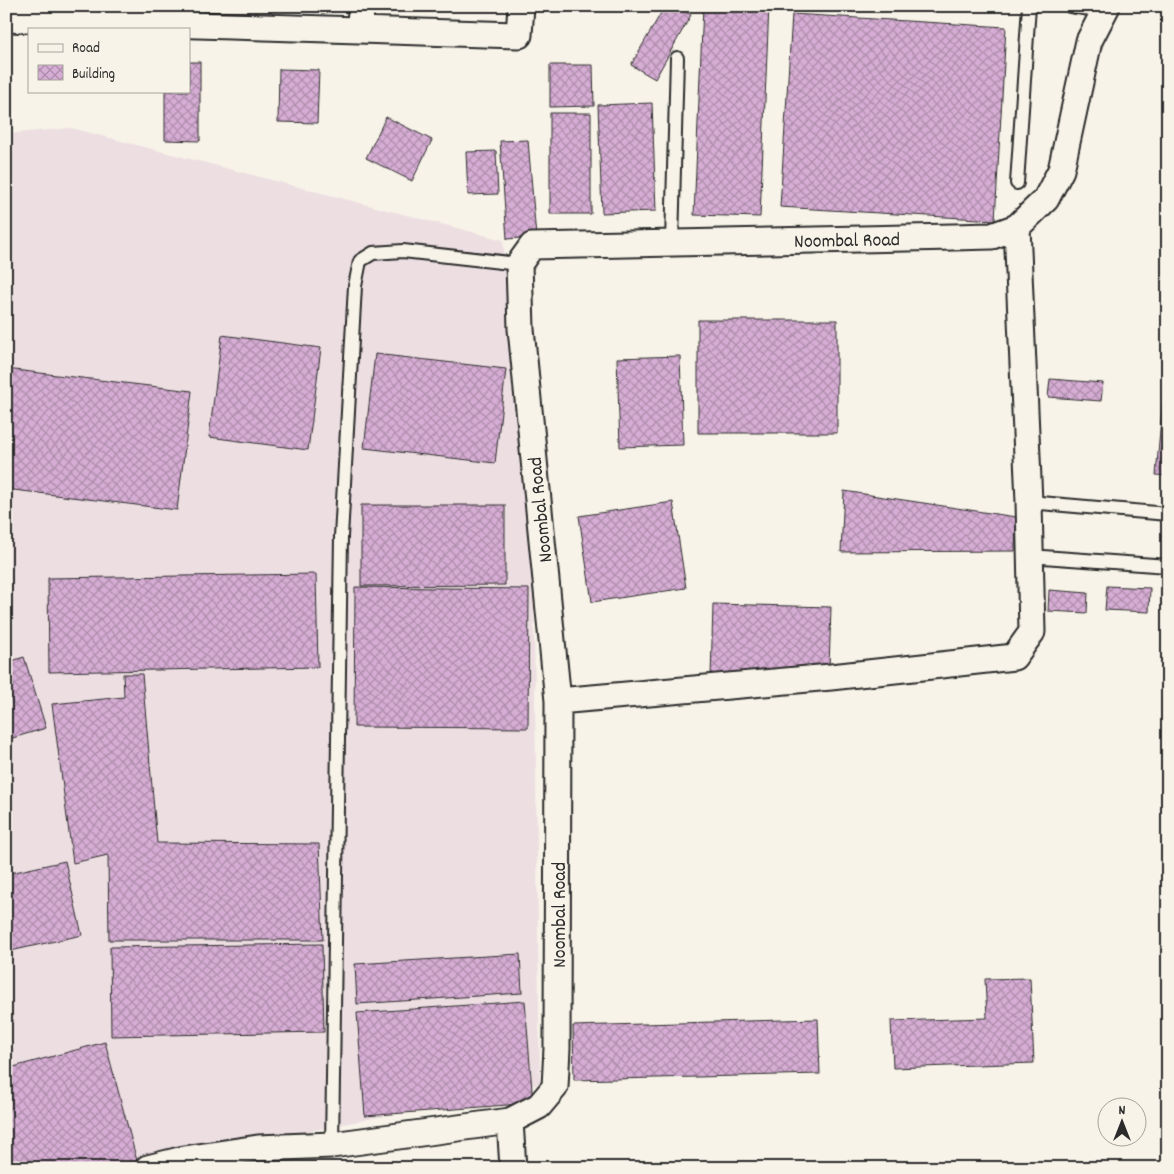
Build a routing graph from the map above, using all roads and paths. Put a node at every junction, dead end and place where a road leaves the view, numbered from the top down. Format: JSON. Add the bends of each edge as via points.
{"nodes":[{"id":1,"x":521,"y":6,"type":"edge"},
{"id":2,"x":1029,"y":6,"type":"edge"},
{"id":3,"x":1070,"y":6,"type":"edge"},
{"id":4,"x":1105,"y":8,"type":"edge"},
{"id":5,"x":360,"y":18,"type":"edge"},
{"id":6,"x":6,"y":20,"type":"edge"},
{"id":7,"x":677,"y":58,"type":"dead end"},
{"id":8,"x":1017,"y":183,"type":"dead end"},
{"id":9,"x":1017,"y":227,"type":"junction"},
{"id":10,"x":672,"y":242,"type":"junction"},
{"id":11,"x":519,"y":264,"type":"junction"},
{"id":12,"x":1029,"y":502,"type":"junction"},
{"id":13,"x":1168,"y":514,"type":"edge"},
{"id":14,"x":1029,"y":556,"type":"junction"},
{"id":15,"x":1168,"y":566,"type":"edge"},
{"id":16,"x":558,"y":701,"type":"junction"},
{"id":17,"x":510,"y":1121,"type":"junction"},
{"id":18,"x":332,"y":1145,"type":"junction"},
{"id":19,"x":184,"y":1163,"type":"edge"},
{"id":20,"x":148,"y":1168,"type":"edge"},
{"id":21,"x":513,"y":1168,"type":"edge"}],
"edges":[{"from":1,"to":5,"type":"street","via":[[519,35]]},
{"from":2,"to":8,"type":"lane"},
{"from":3,"to":4,"type":"lane"},
{"from":4,"to":9,"type":"street","name":"Noombal Road","via":[[1089,41],[1061,170],[1046,199]]},
{"from":5,"to":6,"type":"street"},
{"from":7,"to":10,"type":"lane"},
{"from":9,"to":10,"type":"street","name":"Noombal Road","via":[[992,236]]},
{"from":9,"to":12,"type":"street"},
{"from":10,"to":11,"type":"street","name":"Noombal Road","via":[[532,246]]},
{"from":11,"to":16,"type":"street","name":"Noombal Road","via":[[521,329]]},
{"from":11,"to":18,"type":"lane","via":[[403,251],[373,253],[360,261],[355,286],[341,537]]},
{"from":12,"to":13,"type":"lane"},
{"from":12,"to":14,"type":"street"},
{"from":14,"to":15,"type":"lane"},
{"from":14,"to":16,"type":"street","via":[[1032,632],[1014,657]]},
{"from":16,"to":17,"type":"street","name":"Noombal Road","via":[[555,1087],[539,1106]]},
{"from":17,"to":18,"type":"street","name":"Noombal Road"},
{"from":17,"to":21,"type":"street"},
{"from":18,"to":19,"type":"street","name":"Noombal Road","via":[[258,1148]]},
{"from":19,"to":20,"type":"street","name":"Noombal Road"}]}
